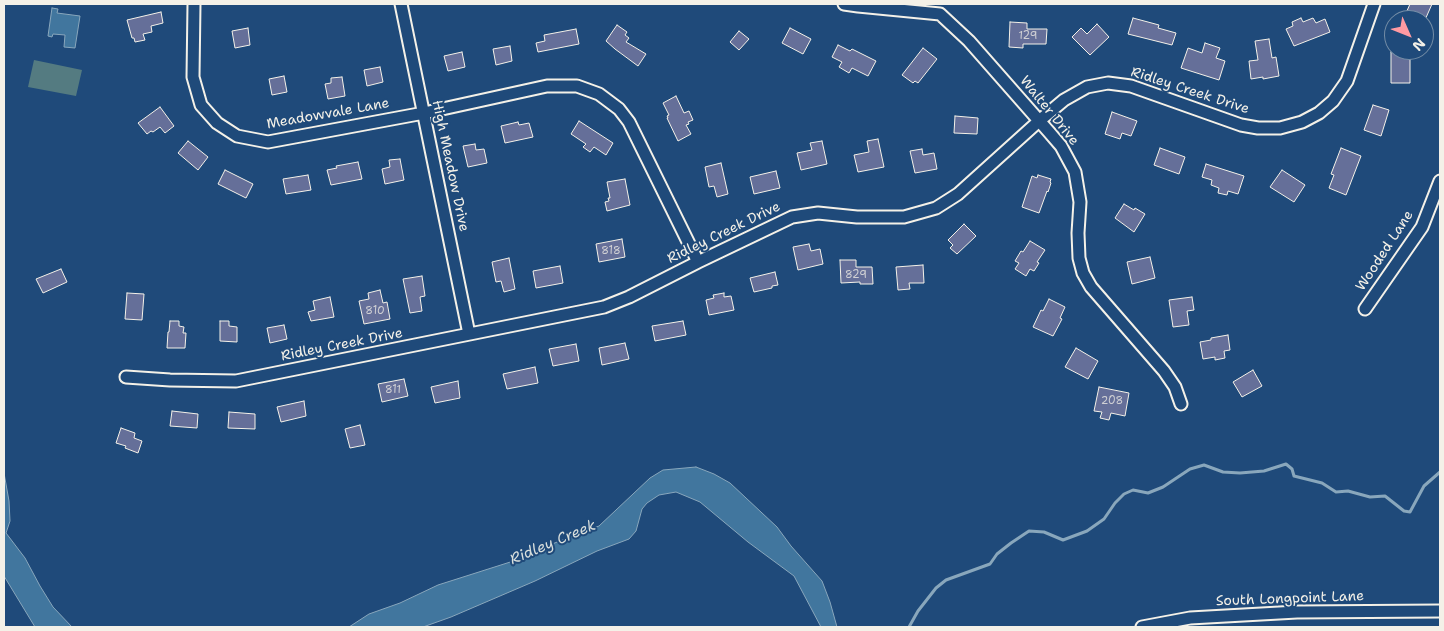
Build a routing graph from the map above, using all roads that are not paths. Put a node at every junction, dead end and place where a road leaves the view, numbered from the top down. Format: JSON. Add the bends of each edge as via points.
{"nodes":[{"id":1,"x":194,"y":4,"type":"edge"},
{"id":2,"x":401,"y":4,"type":"edge"},
{"id":3,"x":844,"y":4,"type":"edge"},
{"id":4,"x":1374,"y":4,"type":"edge"},
{"id":5,"x":942,"y":9,"type":"edge"},
{"id":6,"x":424,"y":113,"type":"junction"},
{"id":7,"x":1039,"y":121,"type":"junction"},
{"id":8,"x":1440,"y":181,"type":"edge"},
{"id":9,"x":698,"y":262,"type":"junction"},
{"id":10,"x":1365,"y":309,"type":"dead end"},
{"id":11,"x":469,"y":334,"type":"junction"},
{"id":12,"x":126,"y":377,"type":"dead end"},
{"id":13,"x":1181,"y":404,"type":"dead end"},
{"id":14,"x":1440,"y":611,"type":"edge"},
{"id":15,"x":1142,"y":627,"type":"edge"}],
"edges":[{"from":1,"to":6,"type":"street","name":"Meadowvale Lane","via":[[193,77],[201,104],[217,124],[237,136],[268,142]]},
{"from":2,"to":6,"type":"street","name":"High Meadow Drive"},
{"from":3,"to":5,"type":"street","name":"Walter Drive"},
{"from":4,"to":7,"type":"street","name":"Ridley Creek Drive","via":[[1347,81],[1333,101],[1302,122],[1280,128],[1247,126],[1131,86],[1108,83],[1087,87],[1064,100]]},
{"from":5,"to":7,"type":"street","name":"Walter Drive"},
{"from":6,"to":9,"type":"street","name":"Meadowvale Lane","via":[[547,86],[577,86],[600,94],[630,122]]},
{"from":6,"to":11,"type":"street","name":"High Meadow Drive"},
{"from":7,"to":9,"type":"street","name":"Ridley Creek Drive","via":[[958,194],[936,208],[904,217],[818,213],[792,217]]},
{"from":7,"to":13,"type":"street","name":"Walter Drive","via":[[1061,146],[1075,172],[1080,202],[1079,258],[1090,287],[1164,371]]},
{"from":8,"to":10,"type":"street","name":"Wooded Lane","via":[[1422,227]]},
{"from":9,"to":11,"type":"street","name":"Ridley Creek Drive","via":[[604,307]]},
{"from":11,"to":12,"type":"street","name":"Ridley Creek Drive","via":[[236,381]]},
{"from":14,"to":15,"type":"street","name":"South Longpoint Lane","via":[[1297,612],[1190,618]]}]}
